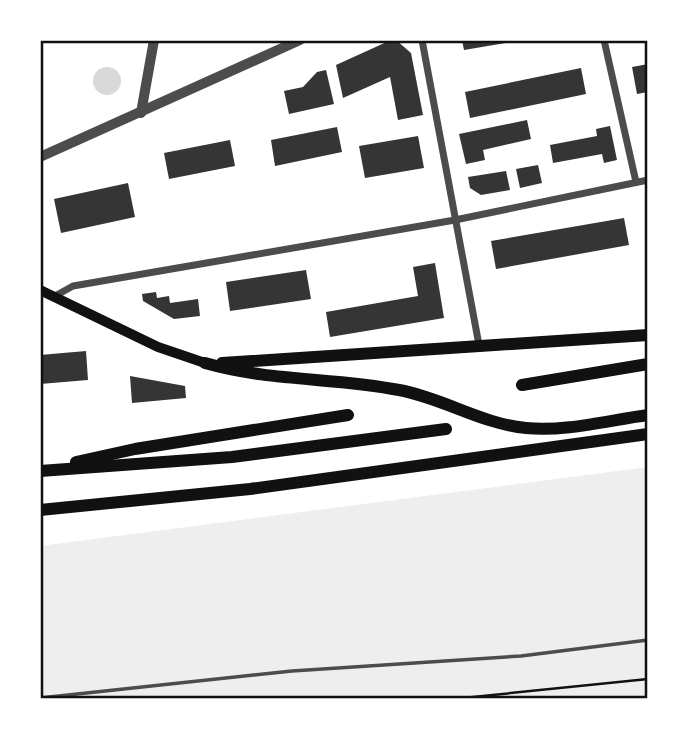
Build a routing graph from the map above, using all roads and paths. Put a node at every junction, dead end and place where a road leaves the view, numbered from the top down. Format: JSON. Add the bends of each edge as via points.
{"nodes":[{"id":1,"x":154,"y":40,"type":"edge"},
{"id":2,"x":300,"y":40,"type":"edge"},
{"id":3,"x":422,"y":40,"type":"edge"},
{"id":4,"x":604,"y":40,"type":"edge"},
{"id":5,"x":141,"y":113,"type":"junction"},
{"id":6,"x":40,"y":157,"type":"edge"},
{"id":7,"x":648,"y":180,"type":"edge"},
{"id":8,"x":636,"y":182,"type":"junction"},
{"id":9,"x":456,"y":220,"type":"junction"},
{"id":10,"x":40,"y":290,"type":"edge"},
{"id":11,"x":55,"y":296,"type":"junction"},
{"id":12,"x":648,"y":335,"type":"edge"},
{"id":13,"x":479,"y":345,"type":"junction"},
{"id":14,"x":205,"y":363,"type":"junction"},
{"id":15,"x":648,"y":364,"type":"edge"},
{"id":16,"x":522,"y":385,"type":"dead end"},
{"id":17,"x":348,"y":415,"type":"dead end"},
{"id":18,"x":648,"y":415,"type":"edge"},
{"id":19,"x":446,"y":429,"type":"dead end"},
{"id":20,"x":648,"y":434,"type":"edge"},
{"id":21,"x":40,"y":470,"type":"edge"},
{"id":22,"x":40,"y":510,"type":"edge"},
{"id":23,"x":648,"y":640,"type":"edge"},
{"id":24,"x":648,"y":679,"type":"edge"},
{"id":25,"x":40,"y":698,"type":"edge"},
{"id":26,"x":453,"y":699,"type":"edge"}],
"edges":[{"from":1,"to":5,"type":"street"},
{"from":2,"to":5,"type":"street"},
{"from":3,"to":9,"type":"street"},
{"from":4,"to":8,"type":"street"},
{"from":5,"to":6,"type":"street"},
{"from":7,"to":8,"type":"street"},
{"from":8,"to":9,"type":"street"},
{"from":9,"to":11,"type":"street","via":[[121,276],[73,286]]},
{"from":9,"to":13,"type":"street"},
{"from":10,"to":11,"type":"main road"},
{"from":11,"to":14,"type":"main road","via":[[158,347]]},
{"from":12,"to":13,"type":"highway"},
{"from":13,"to":14,"type":"highway"},
{"from":14,"to":18,"type":"highway","via":[[258,376],[401,390],[526,428]]},
{"from":15,"to":16,"type":"highway"},
{"from":17,"to":21,"type":"highway","via":[[135,449]]},
{"from":19,"to":21,"type":"highway","via":[[232,457]]},
{"from":20,"to":22,"type":"highway","via":[[250,489]]},
{"from":23,"to":25,"type":"lane","via":[[521,656],[292,671]]},
{"from":24,"to":26,"type":"path"}]}
